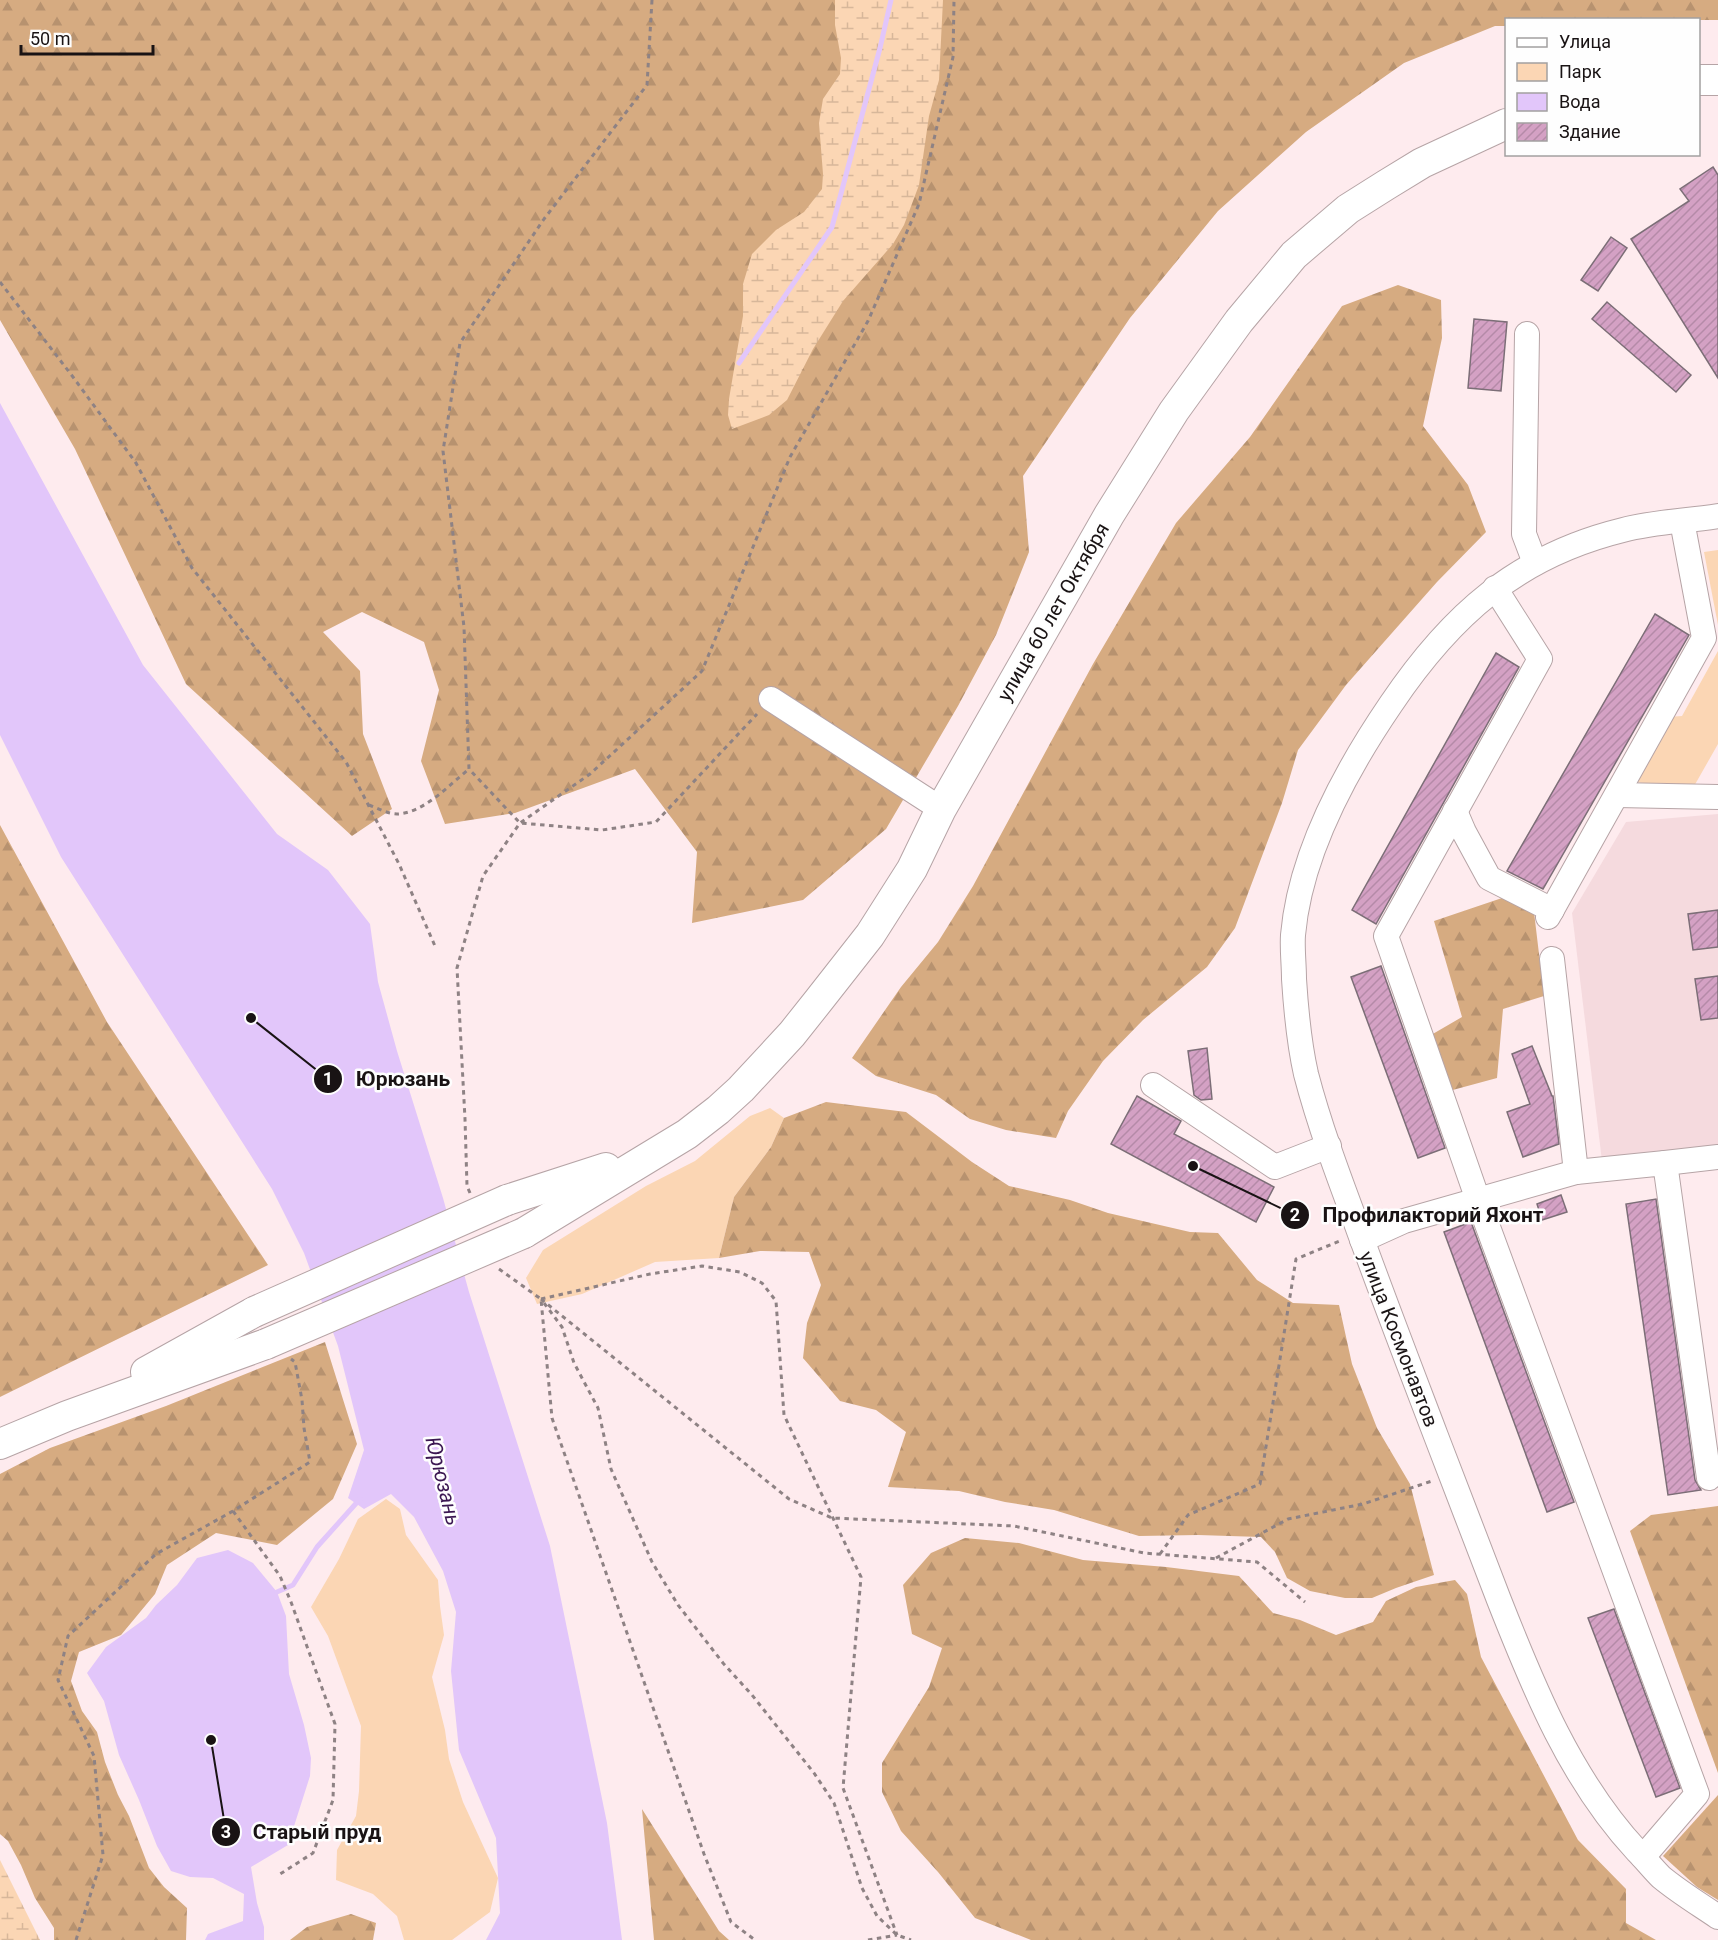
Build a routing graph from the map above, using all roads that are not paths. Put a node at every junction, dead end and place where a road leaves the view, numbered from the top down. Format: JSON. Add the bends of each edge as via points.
{"nodes":[{"id":1,"x":1700,"y":80,"type":"edge"},
{"id":2,"x":1718,"y":80,"type":"edge"},
{"id":3,"x":1505,"y":124,"type":"edge"},
{"id":4,"x":1527,"y":334,"type":"dead end"},
{"id":5,"x":1718,"y":516,"type":"edge"},
{"id":6,"x":1682,"y":521,"type":"junction"},
{"id":7,"x":1535,"y":563,"type":"junction"},
{"id":8,"x":1495,"y":588,"type":"junction"},
{"id":9,"x":771,"y":699,"type":"road end"},
{"id":10,"x":1617,"y":795,"type":"junction"},
{"id":11,"x":1718,"y":796,"type":"edge"},
{"id":12,"x":941,"y":809,"type":"junction"},
{"id":13,"x":1455,"y":811,"type":"junction"},
{"id":14,"x":1552,"y":958,"type":"dead end"},
{"id":15,"x":1153,"y":1085,"type":"dead end"},
{"id":16,"x":1329,"y":1146,"type":"junction"},
{"id":17,"x":652,"y":1153,"type":"junction"},
{"id":18,"x":1718,"y":1157,"type":"edge"},
{"id":19,"x":1665,"y":1163,"type":"junction"},
{"id":20,"x":1576,"y":1172,"type":"junction"},
{"id":21,"x":1478,"y":1200,"type":"junction"},
{"id":22,"x":1362,"y":1240,"type":"junction"},
{"id":23,"x":67,"y":1416,"type":"junction"},
{"id":24,"x":0,"y":1444,"type":"edge"},
{"id":25,"x":1709,"y":1478,"type":"dead end"},
{"id":26,"x":1643,"y":1857,"type":"junction"},
{"id":27,"x":1718,"y":1917,"type":"edge"}],
"edges":[{"from":1,"to":2,"type":"main road"},
{"from":3,"to":12,"type":"main road","name":"улица 60 лет Октября","via":[[1422,163],[1348,209],[1294,255],[1246,312],[1174,411],[1109,515]]},
{"from":4,"to":7,"type":"street","via":[[1524,534]]},
{"from":5,"to":6,"type":"street","name":"улица Космонавтов"},
{"from":6,"to":7,"type":"street","name":"улица Космонавтов","via":[[1595,537]]},
{"from":6,"to":10,"type":"street","via":[[1704,638]]},
{"from":7,"to":8,"type":"street","name":"улица Космонавтов"},
{"from":8,"to":13,"type":"street","via":[[1540,660]]},
{"from":8,"to":16,"type":"street","name":"улица Космонавтов","via":[[1459,620],[1415,669],[1383,716],[1317,837],[1299,896],[1292,939],[1296,1008],[1306,1073]]},
{"from":9,"to":12,"type":"street"},
{"from":10,"to":11,"type":"street"},
{"from":10,"to":13,"type":"street","via":[[1550,914],[1489,878]]},
{"from":12,"to":17,"type":"main road","name":"улица 60 лет Октября","via":[[912,869],[870,935],[792,1034],[718,1110],[687,1134]]},
{"from":13,"to":21,"type":"street","via":[[1386,936]]},
{"from":14,"to":20,"type":"street"},
{"from":15,"to":16,"type":"street","via":[[1275,1167]]},
{"from":16,"to":22,"type":"street","name":"улица Космонавтов"},
{"from":17,"to":23,"type":"main road","bridge":true,"via":[[507,1200],[254,1312]]},
{"from":17,"to":23,"type":"main road","bridge":true,"via":[[524,1233],[266,1344]]},
{"from":18,"to":19,"type":"street"},
{"from":19,"to":20,"type":"street"},
{"from":19,"to":25,"type":"street"},
{"from":20,"to":21,"type":"street"},
{"from":21,"to":22,"type":"street","via":[[1404,1221]]},
{"from":21,"to":26,"type":"street","via":[[1697,1794]]},
{"from":22,"to":26,"type":"street","name":"улица Космонавтов","via":[[1522,1658],[1587,1788]]},
{"from":23,"to":24,"type":"main road"},
{"from":26,"to":27,"type":"street","name":"улица Космонавтов","via":[[1660,1876]]}]}
